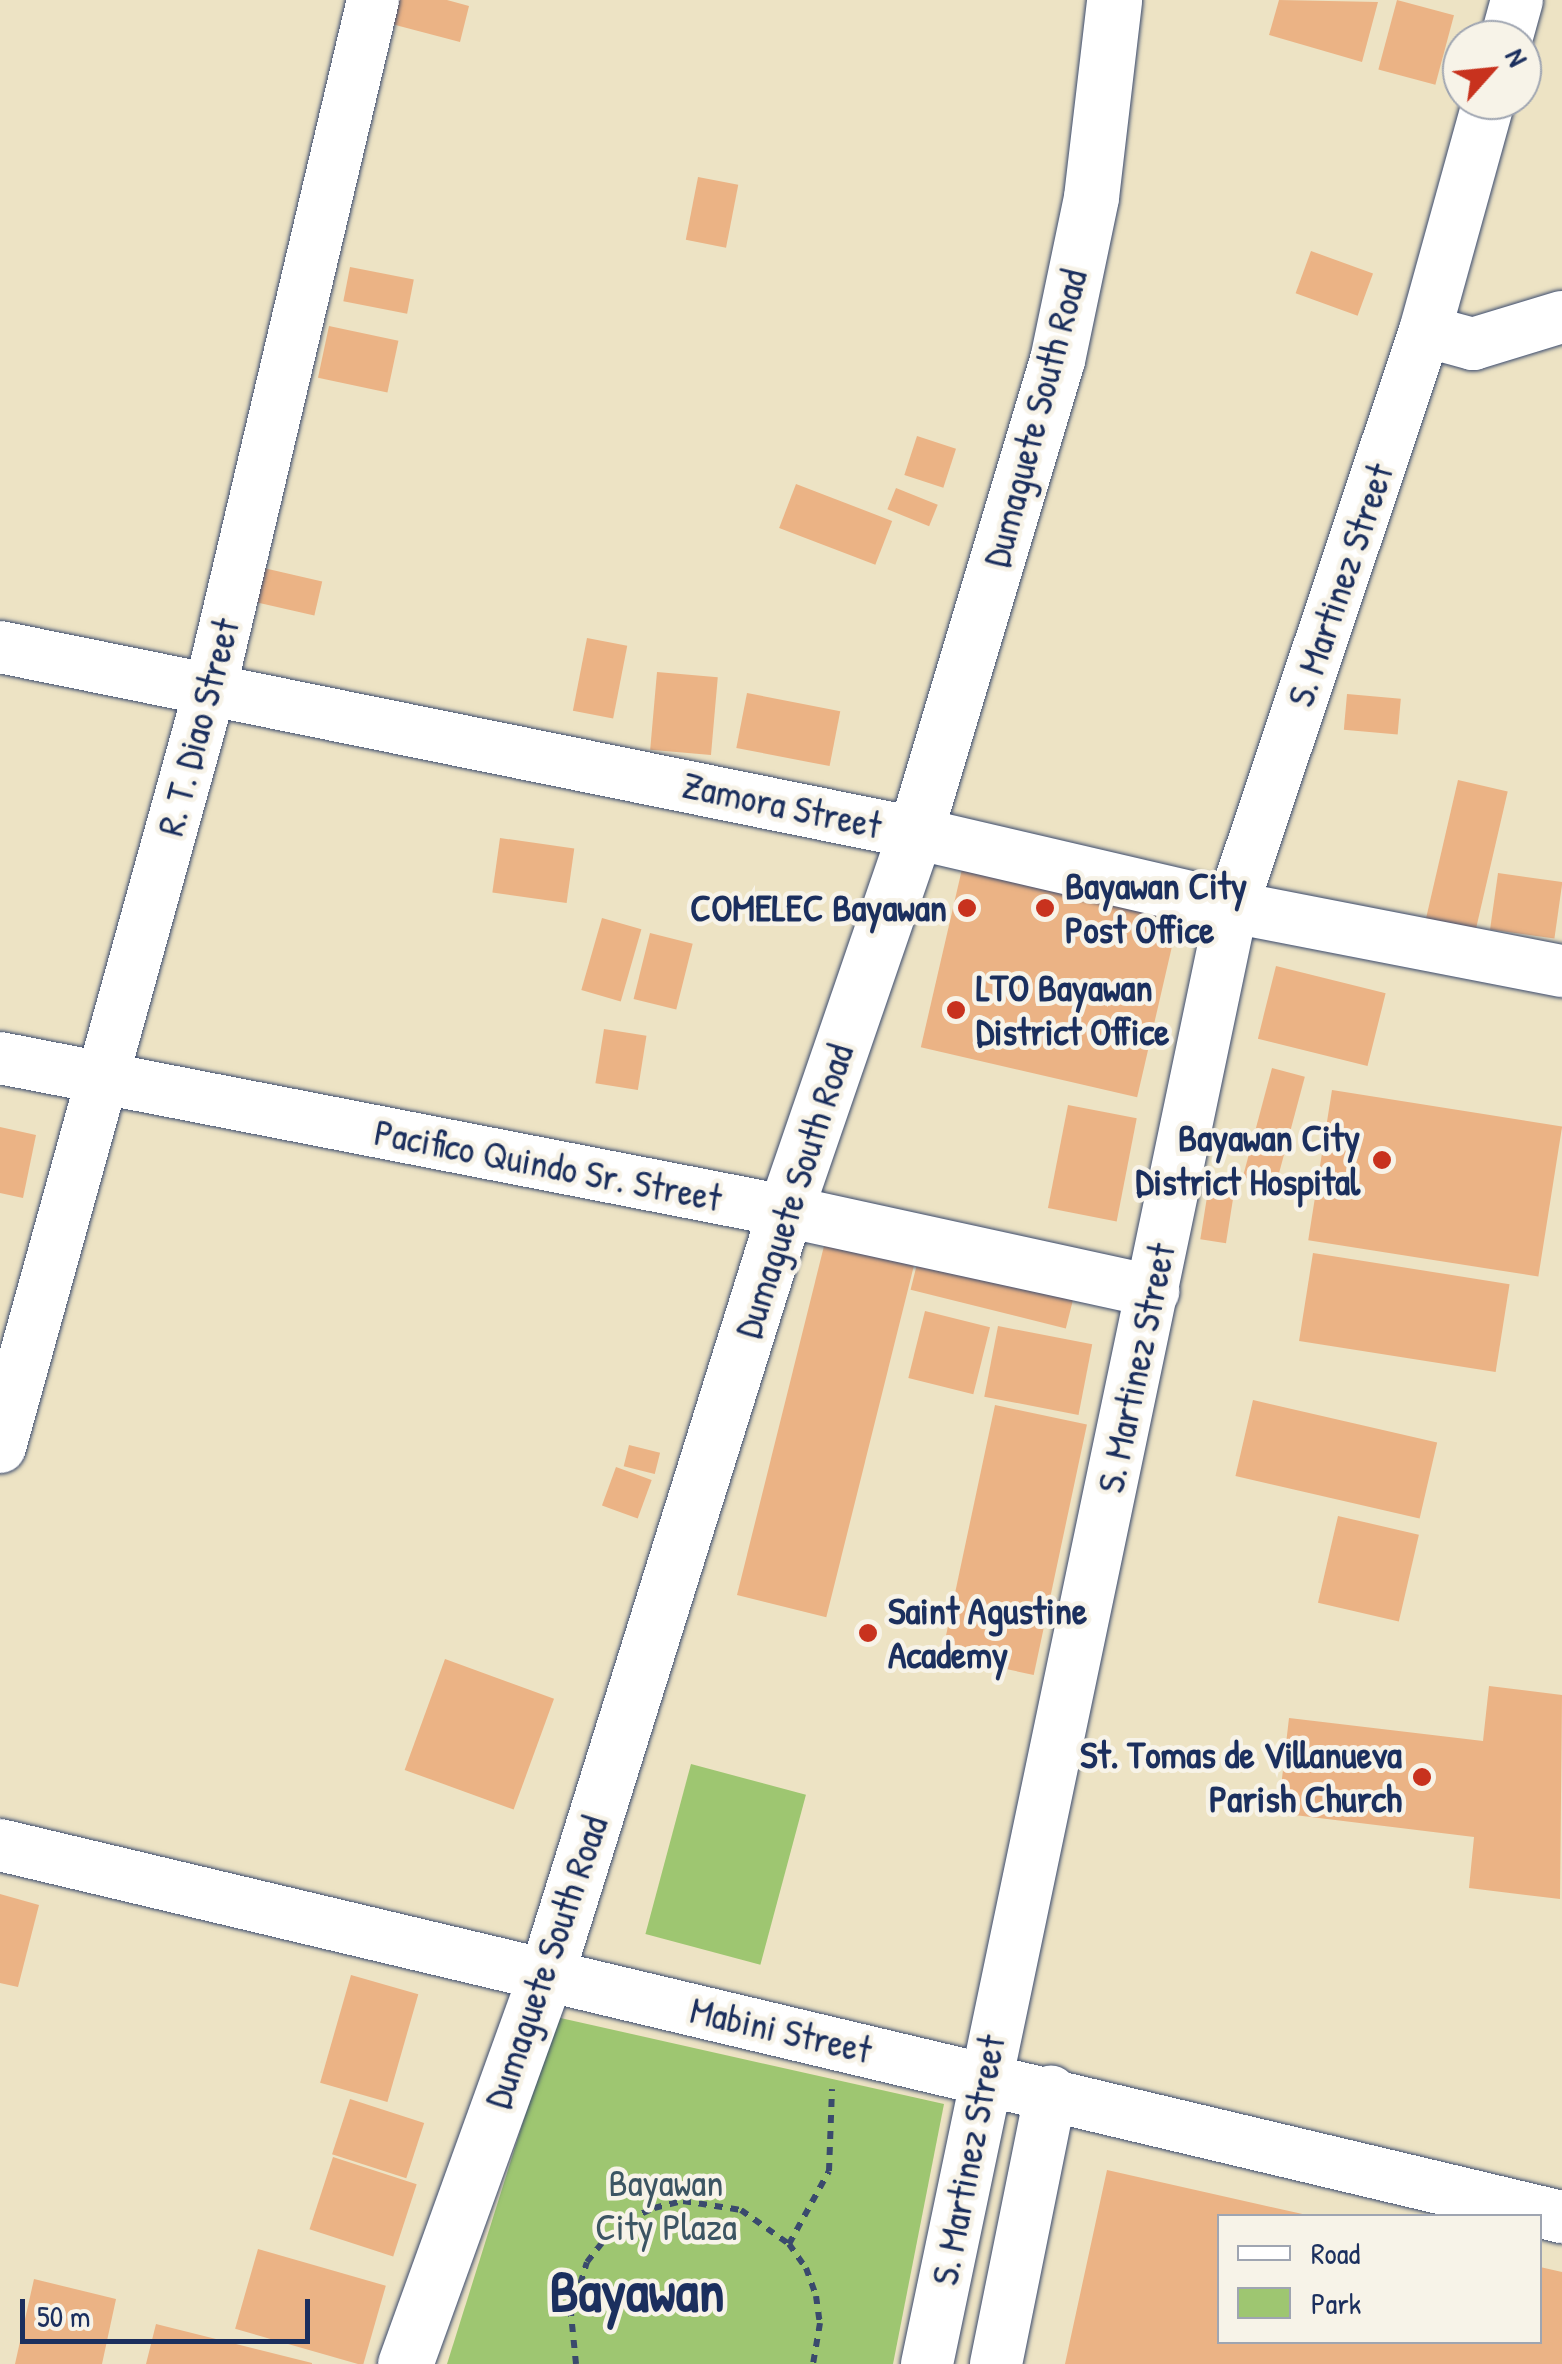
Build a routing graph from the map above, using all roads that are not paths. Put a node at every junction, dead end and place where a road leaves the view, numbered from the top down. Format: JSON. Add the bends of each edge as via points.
{"nodes":[{"id":1,"x":373,"y":0,"type":"edge"},
{"id":2,"x":1114,"y":0,"type":"edge"},
{"id":3,"x":1483,"y":120,"type":"edge"},
{"id":4,"x":1562,"y":318,"type":"edge"},
{"id":5,"x":1425,"y":331,"type":"junction"},
{"id":6,"x":0,"y":647,"type":"edge"},
{"id":7,"x":211,"y":686,"type":"junction"},
{"id":8,"x":915,"y":833,"type":"junction"},
{"id":9,"x":1232,"y":907,"type":"junction"},
{"id":10,"x":1562,"y":971,"type":"edge"},
{"id":11,"x":0,"y":1058,"type":"edge"},
{"id":12,"x":104,"y":1081,"type":"junction"},
{"id":13,"x":785,"y":1211,"type":"junction"},
{"id":14,"x":1153,"y":1290,"type":"junction"},
{"id":15,"x":0,"y":1447,"type":"edge"},
{"id":16,"x":0,"y":1845,"type":"edge"},
{"id":17,"x":546,"y":1975,"type":"junction"},
{"id":18,"x":984,"y":2076,"type":"junction"},
{"id":19,"x":1051,"y":2092,"type":"junction"},
{"id":20,"x":1562,"y":2217,"type":"edge"},
{"id":21,"x":405,"y":2364,"type":"edge"},
{"id":22,"x":927,"y":2364,"type":"edge"},
{"id":23,"x":996,"y":2364,"type":"edge"}],
"edges":[{"from":1,"to":7,"type":"street","name":"R. T. Diao Street"},
{"from":2,"to":8,"type":"highway","name":"Dumaguete South Road","via":[[1091,197],[1056,360]]},
{"from":3,"to":5,"type":"street","name":"S. Martinez Street"},
{"from":4,"to":5,"type":"street","via":[[1474,344]]},
{"from":5,"to":9,"type":"street","name":"S. Martinez Street"},
{"from":6,"to":7,"type":"street","name":"Zamora Street"},
{"from":7,"to":8,"type":"street","name":"Zamora Street"},
{"from":7,"to":12,"type":"street","name":"R. T. Diao Street"},
{"from":8,"to":9,"type":"street","name":"Zamora Street"},
{"from":8,"to":13,"type":"highway","name":"Dumaguete South Road"},
{"from":9,"to":10,"type":"street","name":"Zamora Street"},
{"from":9,"to":14,"type":"street","name":"S. Martinez Street"},
{"from":11,"to":12,"type":"street","name":"Pacifico Quindo Sr. Street"},
{"from":12,"to":13,"type":"street","name":"Pacifico Quindo Sr. Street"},
{"from":12,"to":15,"type":"street","name":"R. T. Diao Street"},
{"from":13,"to":14,"type":"street","name":"Pacifico Quindo Sr. Street"},
{"from":13,"to":17,"type":"highway","name":"Dumaguete South Road"},
{"from":14,"to":18,"type":"street","name":"S. Martinez Street"},
{"from":16,"to":17,"type":"street","name":"Mabini Street"},
{"from":17,"to":18,"type":"street","name":"Mabini Street"},
{"from":17,"to":21,"type":"highway","name":"Dumaguete South Road"},
{"from":18,"to":19,"type":"street","name":"Mabini Street"},
{"from":18,"to":22,"type":"street","name":"S. Martinez Street"},
{"from":19,"to":20,"type":"street","name":"Mabini Street"},
{"from":19,"to":23,"type":"street"}]}
